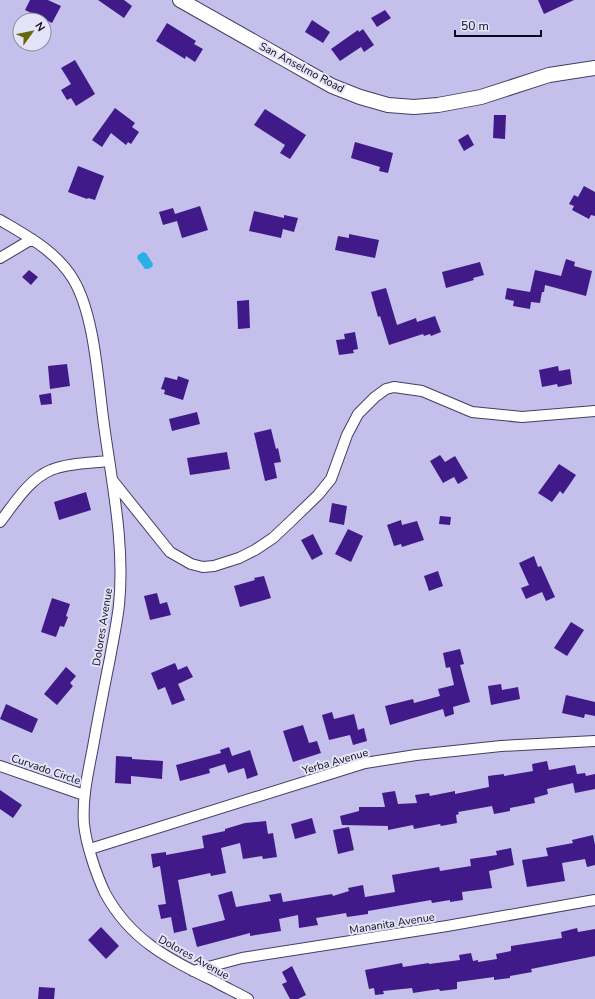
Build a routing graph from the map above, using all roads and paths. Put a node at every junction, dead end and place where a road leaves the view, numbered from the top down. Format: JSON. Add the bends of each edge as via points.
{"nodes":[{"id":1,"x":180,"y":0,"type":"edge"},
{"id":2,"x":595,"y":68,"type":"edge"},
{"id":3,"x":0,"y":220,"type":"edge"},
{"id":4,"x":32,"y":239,"type":"junction"},
{"id":5,"x":0,"y":258,"type":"edge"},
{"id":6,"x":595,"y":411,"type":"edge"},
{"id":7,"x":109,"y":461,"type":"junction"},
{"id":8,"x":113,"y":481,"type":"junction"},
{"id":9,"x":0,"y":522,"type":"edge"},
{"id":10,"x":595,"y":741,"type":"edge"},
{"id":11,"x":0,"y":766,"type":"edge"},
{"id":12,"x":84,"y":795,"type":"junction"},
{"id":13,"x":90,"y":849,"type":"junction"},
{"id":14,"x":595,"y":900,"type":"edge"},
{"id":15,"x":193,"y":971,"type":"junction"},
{"id":16,"x":248,"y":999,"type":"edge"}],
"edges":[{"from":1,"to":2,"type":"street","name":"San Anselmo Road","via":[[332,86],[388,105],[414,108],[438,105],[481,97],[549,75]]},
{"from":3,"to":4,"type":"street","name":"Dolores Avenue"},
{"from":4,"to":5,"type":"street"},
{"from":4,"to":7,"type":"street","name":"Dolores Avenue","via":[[60,262],[73,280],[86,310],[94,347]]},
{"from":6,"to":8,"type":"street","via":[[522,417],[472,412],[422,391],[394,387],[386,389],[358,414],[330,479],[318,495],[285,527],[255,550],[214,566],[191,564],[170,552]]},
{"from":7,"to":8,"type":"street","name":"Dolores Avenue"},
{"from":7,"to":9,"type":"street","via":[[51,470],[30,485]]},
{"from":8,"to":12,"type":"street","name":"Dolores Avenue","via":[[120,549],[119,606]]},
{"from":10,"to":13,"type":"street","name":"Yerba Avenue","via":[[500,746],[365,763]]},
{"from":11,"to":12,"type":"street","name":"Curvado Circle"},
{"from":12,"to":13,"type":"street","name":"Dolores Avenue","via":[[84,826]]},
{"from":13,"to":15,"type":"street","name":"Dolores Avenue","via":[[105,893],[127,924],[152,948]]},
{"from":14,"to":15,"type":"street","name":"Mananita Avenue","via":[[242,958]]},
{"from":15,"to":16,"type":"street","name":"Dolores Avenue"}]}
